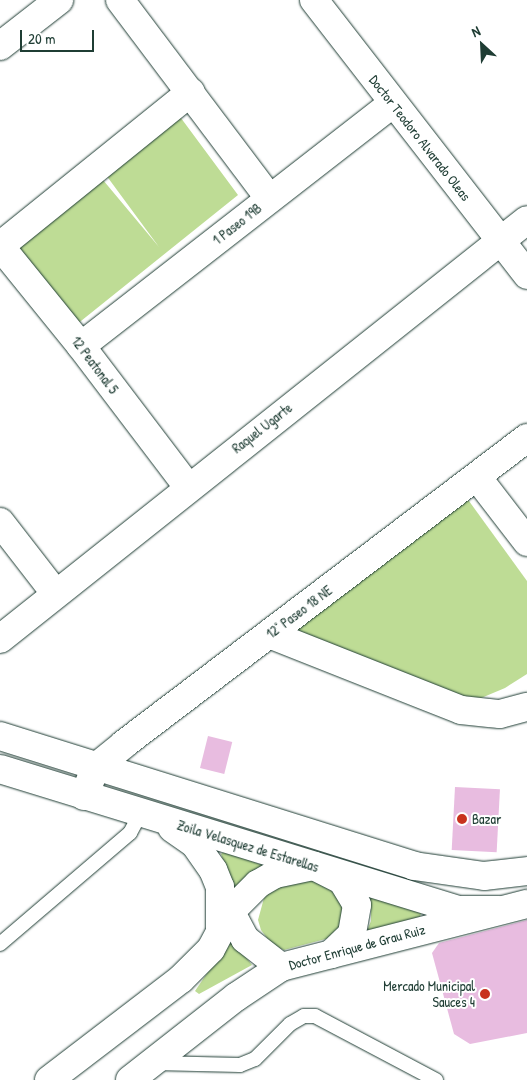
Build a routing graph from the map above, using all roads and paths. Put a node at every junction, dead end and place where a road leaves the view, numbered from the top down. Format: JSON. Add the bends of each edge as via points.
{"nodes":[{"id":1,"x":59,"y":0,"type":"edge"},
{"id":2,"x":120,"y":0,"type":"edge"},
{"id":3,"x":317,"y":1,"type":"edge"},
{"id":4,"x":0,"y":46,"type":"edge"},
{"id":5,"x":191,"y":92,"type":"junction"},
{"id":6,"x":393,"y":103,"type":"junction"},
{"id":7,"x":269,"y":198,"type":"junction"},
{"id":8,"x":527,"y":220,"type":"edge"},
{"id":9,"x":500,"y":241,"type":"junction"},
{"id":10,"x":0,"y":246,"type":"edge"},
{"id":11,"x":527,"y":275,"type":"edge"},
{"id":12,"x":81,"y":346,"type":"junction"},
{"id":13,"x":527,"y":438,"type":"edge"},
{"id":14,"x":477,"y":476,"type":"junction"},
{"id":15,"x":188,"y":487,"type":"junction"},
{"id":16,"x":0,"y":522,"type":"edge"},
{"id":17,"x":527,"y":542,"type":"edge"},
{"id":18,"x":55,"y":593,"type":"junction"},
{"id":19,"x":269,"y":634,"type":"junction"},
{"id":20,"x":0,"y":639,"type":"edge"},
{"id":21,"x":527,"y":707,"type":"edge"},
{"id":22,"x":0,"y":736,"type":"edge"},
{"id":23,"x":96,"y":767,"type":"junction"},
{"id":24,"x":0,"y":769,"type":"edge"},
{"id":25,"x":84,"y":796,"type":"junction"},
{"id":26,"x":149,"y":817,"type":"junction"},
{"id":27,"x":314,"y":866,"type":"junction"},
{"id":28,"x":527,"y":871,"type":"edge"},
{"id":29,"x":527,"y":904,"type":"edge"},
{"id":30,"x":498,"y":910,"type":"junction"},
{"id":31,"x":224,"y":922,"type":"junction"},
{"id":32,"x":0,"y":944,"type":"edge"},
{"id":33,"x":331,"y":954,"type":"junction"},
{"id":34,"x":281,"y":967,"type":"junction"},
{"id":35,"x":154,"y":1063,"type":"junction"},
{"id":36,"x":49,"y":1080,"type":"edge"},
{"id":37,"x":130,"y":1080,"type":"edge"},
{"id":38,"x":436,"y":1080,"type":"edge"}],
"edges":[{"from":1,"to":4,"type":"street"},
{"from":2,"to":5,"type":"street"},
{"from":3,"to":6,"type":"street","name":"Doctor Teodoro Alvarado Oleas"},
{"from":5,"to":7,"type":"street"},
{"from":5,"to":10,"type":"street"},
{"from":6,"to":7,"type":"street","name":"1 Paseo 19B"},
{"from":6,"to":9,"type":"street","name":"Doctor Teodoro Alvarado Oleas"},
{"from":7,"to":12,"type":"street","name":"1 Paseo 19B"},
{"from":8,"to":9,"type":"street","name":"Raquel Ugarte"},
{"from":9,"to":11,"type":"street","name":"Doctor Teodoro Alvarado Oleas"},
{"from":9,"to":15,"type":"street","name":"Raquel Ugarte"},
{"from":10,"to":12,"type":"street","name":"12 Peatonal 5"},
{"from":12,"to":15,"type":"street","name":"12 Peatonal 5"},
{"from":13,"to":14,"type":"street","name":"12° Paseo 18 NE"},
{"from":14,"to":17,"type":"street"},
{"from":14,"to":19,"type":"street","name":"12° Paseo 18 NE"},
{"from":15,"to":18,"type":"street","name":"Raquel Ugarte"},
{"from":16,"to":18,"type":"street"},
{"from":18,"to":20,"type":"street","name":"Raquel Ugarte"},
{"from":19,"to":21,"type":"street","via":[[461,710],[500,714]]},
{"from":19,"to":23,"type":"street","name":"12° Paseo 18 NE"},
{"from":22,"to":23,"type":"street"},
{"from":23,"to":25,"type":"street","name":"12° Paseo 18 NE"},
{"from":23,"to":28,"type":"street","via":[[414,866],[484,876]]},
{"from":24,"to":25,"type":"street","name":"Zoila Velasquez de Estarellas"},
{"from":25,"to":26,"type":"street","name":"Zoila Velasquez de Estarellas"},
{"from":26,"to":27,"type":"street","name":"Zoila Velasquez de Estarellas"},
{"from":26,"to":31,"type":"street","via":[[195,844],[220,887]]},
{"from":26,"to":32,"type":"lane"},
{"from":27,"to":30,"type":"street","name":"Zoila Velasquez de Estarellas","via":[[459,910]]},
{"from":27,"to":31,"type":"street","via":[[294,868],[270,878],[242,897]]},
{"from":27,"to":33,"type":"street","via":[[342,880],[357,905],[352,934]]},
{"from":29,"to":30,"type":"street"},
{"from":30,"to":33,"type":"street","name":"Doctor Enrique de Grau Ruiz"},
{"from":31,"to":34,"type":"street"},
{"from":31,"to":36,"type":"street","via":[[206,954],[181,979]]},
{"from":33,"to":34,"type":"street","name":"Doctor Enrique de Grau Ruiz"},
{"from":34,"to":35,"type":"street","name":"Doctor Enrique de Grau Ruiz","via":[[236,997]]},
{"from":35,"to":37,"type":"street","name":"Doctor Enrique de Grau Ruiz"},
{"from":35,"to":38,"type":"lane","via":[[240,1065],[254,1059],[290,1024],[310,1016]]}]}
